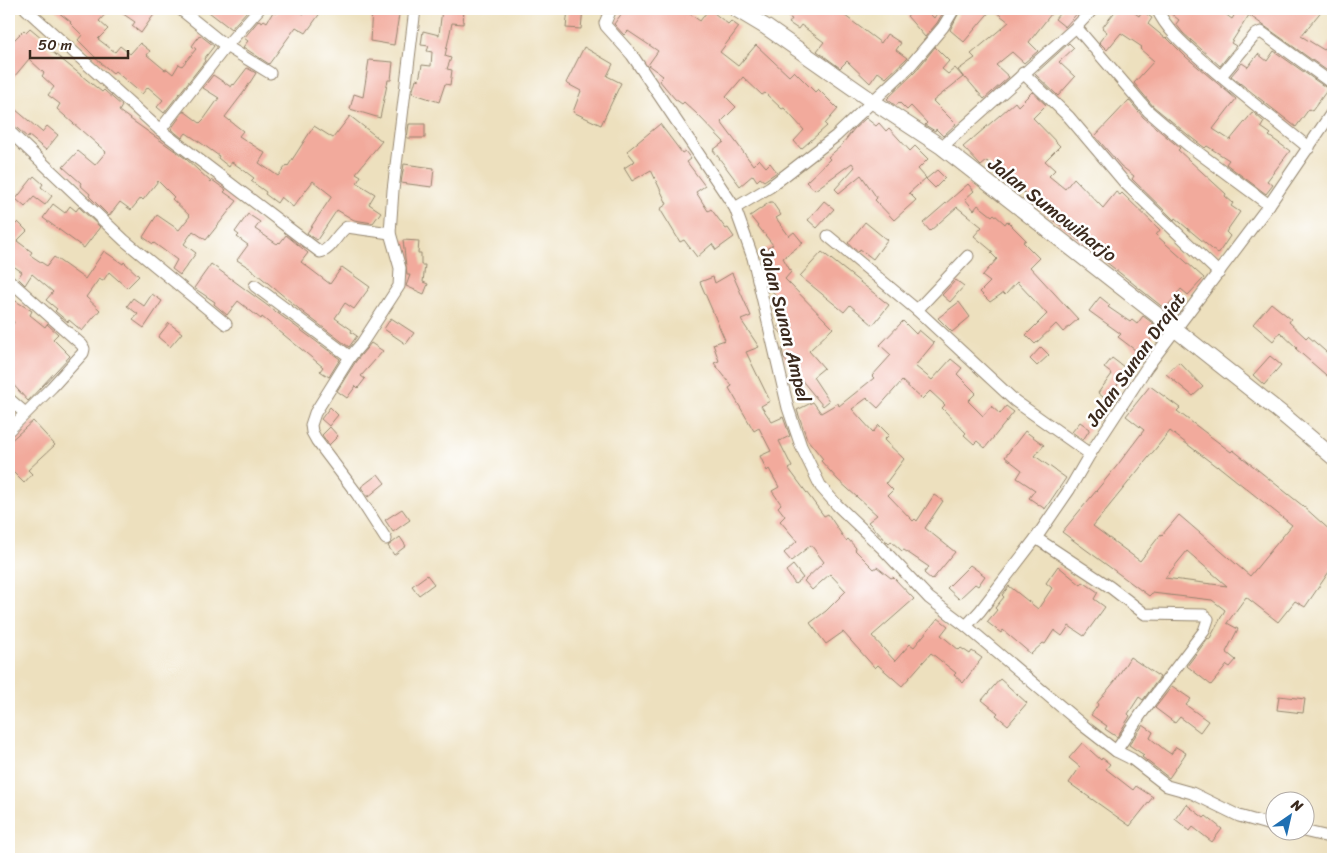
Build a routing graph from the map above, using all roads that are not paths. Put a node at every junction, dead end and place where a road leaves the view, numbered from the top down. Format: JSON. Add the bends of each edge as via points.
{"nodes":[{"id":1,"x":26,"y":9,"type":"edge"},
{"id":2,"x":180,"y":9,"type":"edge"},
{"id":3,"x":260,"y":9,"type":"edge"},
{"id":4,"x":415,"y":9,"type":"edge"},
{"id":5,"x":611,"y":9,"type":"edge"},
{"id":6,"x":736,"y":9,"type":"edge"},
{"id":7,"x":954,"y":9,"type":"edge"},
{"id":8,"x":1093,"y":9,"type":"edge"},
{"id":9,"x":1157,"y":9,"type":"edge"},
{"id":10,"x":1076,"y":28,"type":"junction"},
{"id":11,"x":226,"y":46,"type":"junction"},
{"id":12,"x":270,"y":73,"type":"dead end"},
{"id":13,"x":1023,"y":73,"type":"junction"},
{"id":14,"x":1220,"y":76,"type":"junction"},
{"id":15,"x":1333,"y":84,"type":"edge"},
{"id":16,"x":872,"y":101,"type":"junction"},
{"id":17,"x":1333,"y":111,"type":"edge"},
{"id":18,"x":160,"y":130,"type":"junction"},
{"id":19,"x":9,"y":131,"type":"edge"},
{"id":20,"x":942,"y":147,"type":"junction"},
{"id":21,"x":1309,"y":148,"type":"junction"},
{"id":22,"x":1269,"y":205,"type":"junction"},
{"id":23,"x":735,"y":208,"type":"junction"},
{"id":24,"x":390,"y":233,"type":"junction"},
{"id":25,"x":828,"y":236,"type":"dead end"},
{"id":26,"x":968,"y":256,"type":"dead end"},
{"id":27,"x":1219,"y":273,"type":"junction"},
{"id":28,"x":9,"y":280,"type":"edge"},
{"id":29,"x":255,"y":286,"type":"dead end"},
{"id":30,"x":917,"y":310,"type":"junction"},
{"id":31,"x":226,"y":324,"type":"dead end"},
{"id":32,"x":1175,"y":329,"type":"junction"},
{"id":33,"x":350,"y":358,"type":"junction"},
{"id":34,"x":9,"y":398,"type":"edge"},
{"id":35,"x":25,"y":413,"type":"junction"},
{"id":36,"x":9,"y":430,"type":"edge"},
{"id":37,"x":1090,"y":454,"type":"junction"},
{"id":38,"x":1333,"y":457,"type":"edge"},
{"id":39,"x":1036,"y":538,"type":"junction"},
{"id":40,"x":386,"y":540,"type":"dead end"},
{"id":41,"x":966,"y":626,"type":"junction"},
{"id":42,"x":1116,"y":751,"type":"junction"},
{"id":43,"x":1264,"y":823,"type":"edge"},
{"id":44,"x":1314,"y":834,"type":"edge"},
{"id":45,"x":1333,"y":838,"type":"edge"}],
"edges":[{"from":1,"to":18,"type":"street"},
{"from":2,"to":11,"type":"street"},
{"from":3,"to":11,"type":"street"},
{"from":4,"to":24,"type":"street","via":[[392,190]]},
{"from":5,"to":23,"type":"street","name":"Jalan Sunan Ampel","via":[[606,26],[632,55]]},
{"from":6,"to":16,"type":"street","name":"Jalan Sumowiharjo"},
{"from":7,"to":16,"type":"street","via":[[924,51]]},
{"from":8,"to":10,"type":"street"},
{"from":9,"to":14,"type":"street","via":[[1183,43]]},
{"from":10,"to":13,"type":"street"},
{"from":10,"to":22,"type":"street","via":[[1148,111]]},
{"from":11,"to":12,"type":"street"},
{"from":11,"to":18,"type":"street"},
{"from":13,"to":20,"type":"street"},
{"from":13,"to":27,"type":"street","via":[[1069,117],[1125,183]]},
{"from":14,"to":15,"type":"street","via":[[1261,32]]},
{"from":14,"to":21,"type":"street"},
{"from":16,"to":20,"type":"street","name":"Jalan Sumowiharjo"},
{"from":16,"to":23,"type":"street","via":[[810,157]]},
{"from":17,"to":21,"type":"street","name":"Jalan Sunan Drajat"},
{"from":18,"to":24,"type":"street","via":[[320,252],[326,250],[347,227]]},
{"from":19,"to":31,"type":"street","via":[[124,240]]},
{"from":20,"to":32,"type":"street","name":"Jalan Sumowiharjo"},
{"from":21,"to":22,"type":"street","name":"Jalan Sunan Drajat"},
{"from":22,"to":27,"type":"street","name":"Jalan Sunan Drajat"},
{"from":23,"to":41,"type":"street","name":"Jalan Sunan Ampel","via":[[753,258],[788,408],[800,446],[817,480],[837,505],[922,592]]},
{"from":24,"to":33,"type":"street","via":[[400,268],[399,286]]},
{"from":25,"to":30,"type":"street"},
{"from":26,"to":30,"type":"street"},
{"from":27,"to":32,"type":"street","name":"Jalan Sunan Drajat"},
{"from":28,"to":35,"type":"street","via":[[84,349],[69,369]]},
{"from":29,"to":33,"type":"street"},
{"from":30,"to":37,"type":"street","via":[[1014,401]]},
{"from":32,"to":37,"type":"street","name":"Jalan Sunan Drajat"},
{"from":32,"to":38,"type":"street","name":"Jalan Sumowiharjo"},
{"from":33,"to":40,"type":"street","via":[[315,413],[312,432],[358,494]]},
{"from":34,"to":35,"type":"street"},
{"from":35,"to":36,"type":"street"},
{"from":37,"to":39,"type":"street","name":"Jalan Sunan Drajat"},
{"from":39,"to":41,"type":"street","name":"Jalan Sunan Drajat"},
{"from":39,"to":42,"type":"street","via":[[1145,614],[1204,615],[1208,619],[1204,631]]},
{"from":41,"to":42,"type":"street","name":"Jalan Sunan Ampel"},
{"from":42,"to":43,"type":"street","name":"Jalan Sunan Ampel","via":[[1132,759],[1166,786],[1192,793],[1239,816]]},
{"from":44,"to":45,"type":"street"}]}
